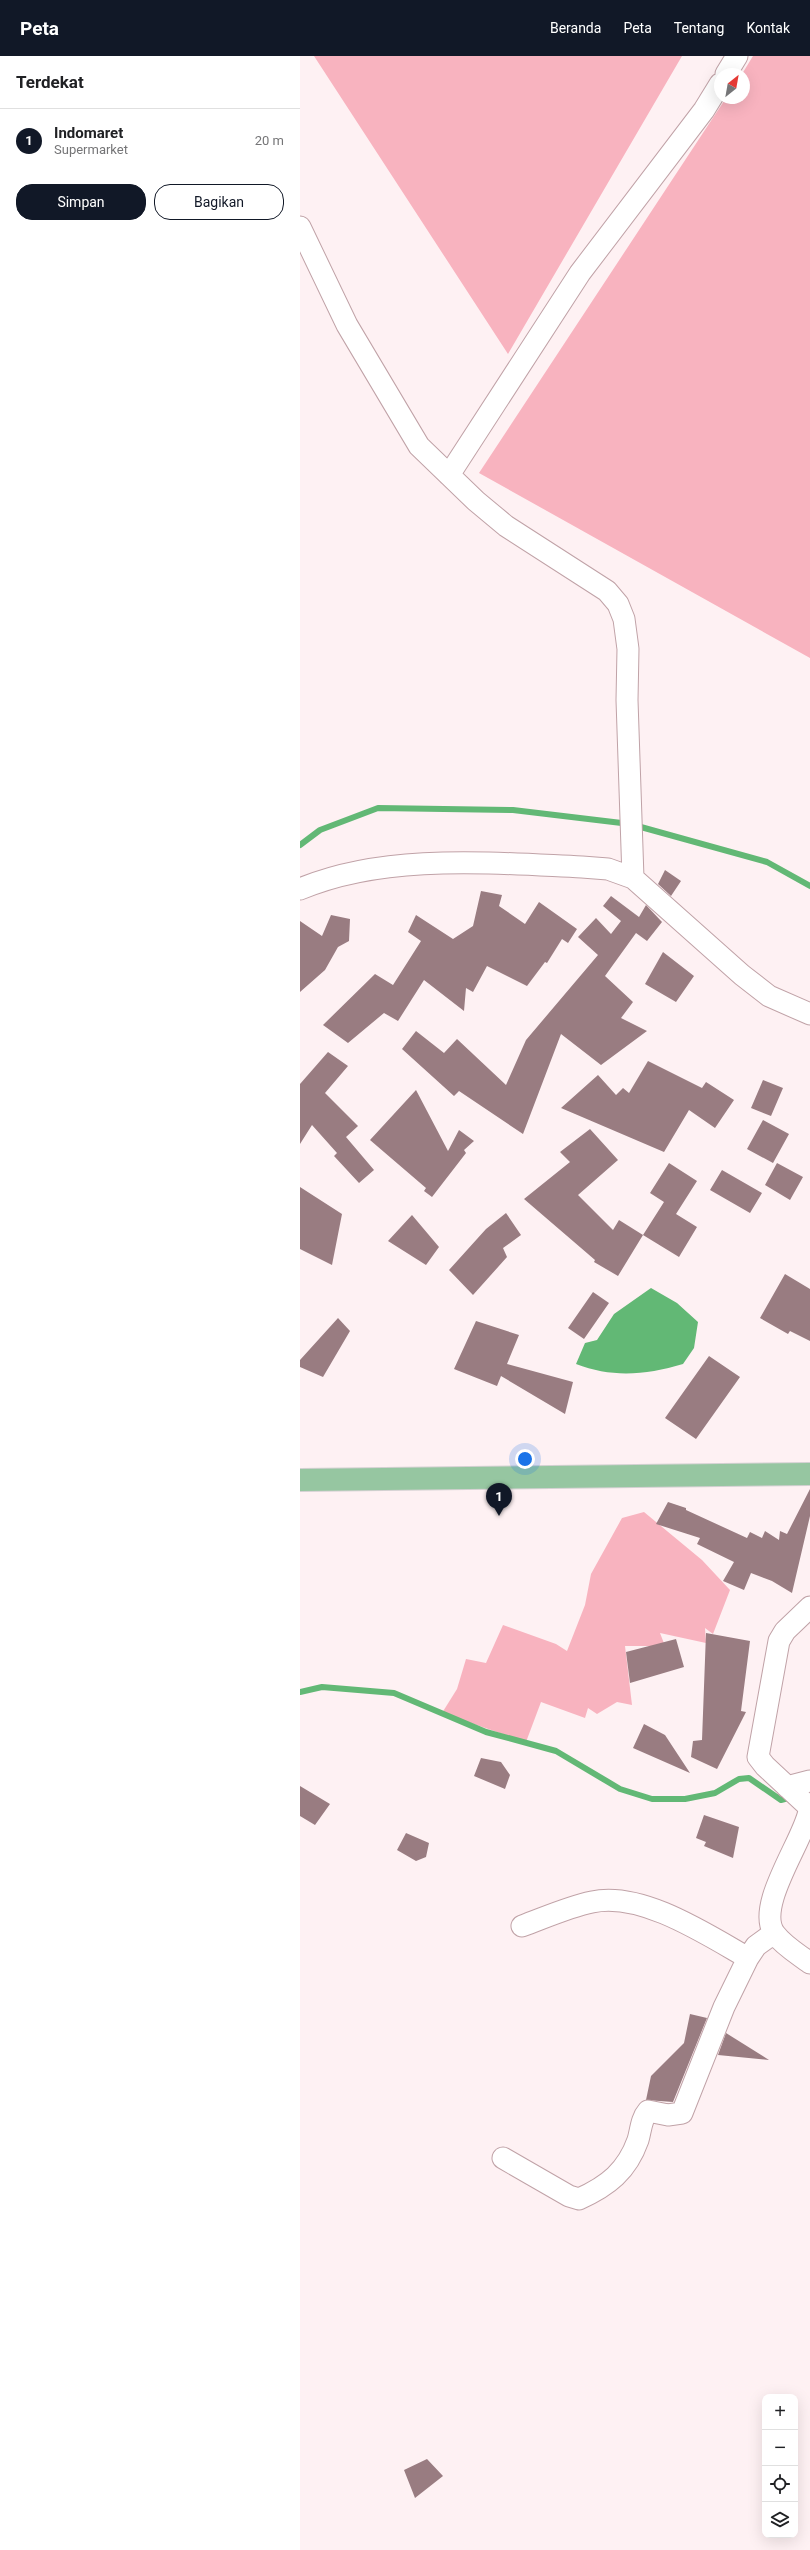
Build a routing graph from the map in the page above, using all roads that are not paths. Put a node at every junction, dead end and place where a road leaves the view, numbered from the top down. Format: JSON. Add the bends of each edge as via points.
{"nodes":[{"id":1,"x":738,"y":56,"type":"edge"},
{"id":2,"x":730,"y":68,"type":"edge"},
{"id":3,"x":714,"y":94,"type":"edge"},
{"id":4,"x":300,"y":227,"type":"edge"},
{"id":5,"x":449,"y":475,"type":"junction"},
{"id":6,"x":633,"y":878,"type":"junction"},
{"id":7,"x":300,"y":890,"type":"edge"},
{"id":8,"x":810,"y":1014,"type":"edge"},
{"id":9,"x":810,"y":1474,"type":"edge"},
{"id":10,"x":300,"y":1480,"type":"edge"},
{"id":11,"x":810,"y":1607,"type":"edge"},
{"id":12,"x":810,"y":1781,"type":"edge"},
{"id":13,"x":796,"y":1794,"type":"junction"},
{"id":14,"x":522,"y":1926,"type":"dead end"},
{"id":15,"x":774,"y":1933,"type":"junction"},
{"id":16,"x":748,"y":1958,"type":"junction"},
{"id":17,"x":810,"y":1963,"type":"edge"},
{"id":18,"x":503,"y":2158,"type":"dead end"}],
"edges":[{"from":1,"to":2,"type":"street"},
{"from":3,"to":5,"type":"street","via":[[580,273]]},
{"from":4,"to":5,"type":"street","via":[[347,325],[405,426],[419,446]]},
{"from":5,"to":6,"type":"street","via":[[506,526],[606,591],[618,604],[624,619],[628,649],[627,700]]},
{"from":6,"to":7,"type":"street","via":[[608,869],[582,866],[393,865],[329,877]]},
{"from":6,"to":8,"type":"street","via":[[763,992],[786,1005]]},
{"from":9,"to":10,"type":"main road"},
{"from":11,"to":13,"type":"street","via":[[785,1631],[779,1641],[758,1757]]},
{"from":12,"to":13,"type":"street"},
{"from":13,"to":15,"type":"street","via":[[808,1818],[769,1911]]},
{"from":14,"to":16,"type":"street","via":[[592,1902],[635,1903],[674,1918]]},
{"from":15,"to":16,"type":"street","via":[[756,1946]]},
{"from":15,"to":17,"type":"street"},
{"from":16,"to":18,"type":"street","via":[[724,2007],[682,2113],[668,2115],[648,2111],[644,2115],[638,2140],[629,2158],[612,2181],[579,2199]]}]}
